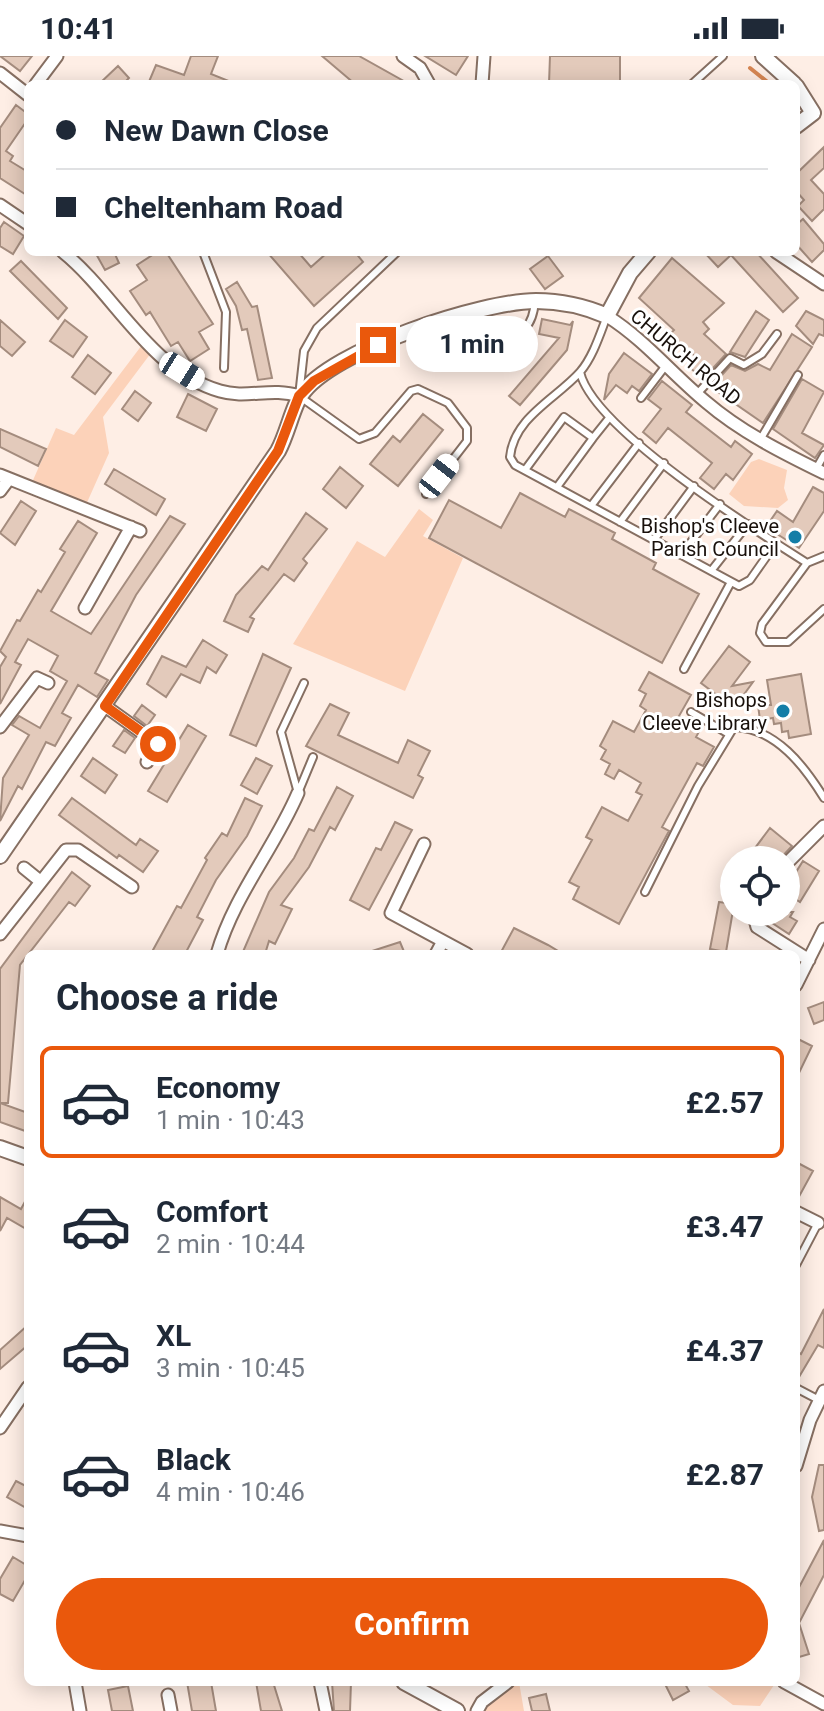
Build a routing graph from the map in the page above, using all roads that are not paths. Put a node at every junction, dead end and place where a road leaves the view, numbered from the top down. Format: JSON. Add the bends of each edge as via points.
{"nodes":[{"id":1,"x":57,"y":56,"type":"edge"},
{"id":2,"x":403,"y":56,"type":"edge"},
{"id":3,"x":484,"y":56,"type":"edge"},
{"id":4,"x":723,"y":56,"type":"edge"},
{"id":5,"x":763,"y":56,"type":"edge"},
{"id":6,"x":0,"y":73,"type":"edge"},
{"id":7,"x":39,"y":80,"type":"edge"},
{"id":8,"x":427,"y":80,"type":"edge"},
{"id":9,"x":482,"y":80,"type":"edge"},
{"id":10,"x":696,"y":80,"type":"edge"},
{"id":11,"x":789,"y":80,"type":"edge"},
{"id":12,"x":24,"y":92,"type":"edge"},
{"id":13,"x":800,"y":92,"type":"edge"},
{"id":14,"x":818,"y":115,"type":"edge"},
{"id":15,"x":800,"y":124,"type":"edge"},
{"id":16,"x":0,"y":205,"type":"edge"},
{"id":17,"x":24,"y":221,"type":"edge"},
{"id":18,"x":67,"y":256,"type":"edge"},
{"id":19,"x":205,"y":256,"type":"edge"},
{"id":20,"x":393,"y":256,"type":"edge"},
{"id":21,"x":645,"y":256,"type":"edge"},
{"id":22,"x":782,"y":256,"type":"edge"},
{"id":23,"x":824,"y":284,"type":"edge"},
{"id":24,"x":535,"y":301,"type":"junction"},
{"id":25,"x":607,"y":316,"type":"junction"},
{"id":26,"x":777,"y":334,"type":"dead end"},
{"id":27,"x":468,"y":361,"type":"dead end"},
{"id":28,"x":667,"y":364,"type":"junction"},
{"id":29,"x":224,"y":368,"type":"dead end"},
{"id":30,"x":580,"y":372,"type":"junction"},
{"id":31,"x":798,"y":375,"type":"dead end"},
{"id":32,"x":697,"y":394,"type":"junction"},
{"id":33,"x":299,"y":396,"type":"junction"},
{"id":34,"x":641,"y":398,"type":"dead end"},
{"id":35,"x":609,"y":418,"type":"junction"},
{"id":36,"x":593,"y":438,"type":"junction"},
{"id":37,"x":760,"y":440,"type":"junction"},
{"id":38,"x":639,"y":443,"type":"junction"},
{"id":39,"x":824,"y":455,"type":"edge"},
{"id":40,"x":664,"y":463,"type":"junction"},
{"id":41,"x":525,"y":470,"type":"junction"},
{"id":42,"x":820,"y":471,"type":"edge"},
{"id":43,"x":4,"y":477,"type":"edge"},
{"id":44,"x":694,"y":486,"type":"junction"},
{"id":45,"x":557,"y":487,"type":"junction"},
{"id":46,"x":0,"y":491,"type":"edge"},
{"id":47,"x":426,"y":494,"type":"dead end"},
{"id":48,"x":720,"y":504,"type":"junction"},
{"id":49,"x":591,"y":506,"type":"junction"},
{"id":50,"x":620,"y":522,"type":"junction"},
{"id":51,"x":748,"y":524,"type":"junction"},
{"id":52,"x":654,"y":540,"type":"junction"},
{"id":53,"x":776,"y":543,"type":"junction"},
{"id":54,"x":681,"y":555,"type":"junction"},
{"id":55,"x":824,"y":556,"type":"edge"},
{"id":56,"x":807,"y":563,"type":"junction"},
{"id":57,"x":711,"y":571,"type":"junction"},
{"id":58,"x":731,"y":582,"type":"junction"},
{"id":59,"x":85,"y":608,"type":"dead end"},
{"id":60,"x":824,"y":609,"type":"edge"},
{"id":61,"x":684,"y":669,"type":"dead end"},
{"id":62,"x":48,"y":683,"type":"dead end"},
{"id":63,"x":304,"y":683,"type":"dead end"},
{"id":64,"x":105,"y":706,"type":"junction"},
{"id":65,"x":691,"y":712,"type":"dead end"},
{"id":66,"x":0,"y":727,"type":"edge"},
{"id":67,"x":727,"y":733,"type":"junction"},
{"id":68,"x":313,"y":757,"type":"dead end"},
{"id":69,"x":147,"y":762,"type":"dead end"},
{"id":70,"x":298,"y":793,"type":"junction"},
{"id":71,"x":824,"y":798,"type":"edge"},
{"id":72,"x":824,"y":826,"type":"edge"},
{"id":73,"x":424,"y":844,"type":"dead end"},
{"id":74,"x":800,"y":850,"type":"edge"},
{"id":75,"x":0,"y":856,"type":"edge"},
{"id":76,"x":24,"y":868,"type":"dead end"},
{"id":77,"x":40,"y":881,"type":"junction"},
{"id":78,"x":132,"y":887,"type":"dead end"},
{"id":79,"x":645,"y":892,"type":"dead end"},
{"id":80,"x":757,"y":926,"type":"edge"},
{"id":81,"x":824,"y":929,"type":"edge"},
{"id":82,"x":0,"y":934,"type":"edge"},
{"id":83,"x":443,"y":941,"type":"junction"},
{"id":84,"x":218,"y":950,"type":"edge"},
{"id":85,"x":438,"y":950,"type":"edge"},
{"id":86,"x":460,"y":950,"type":"edge"},
{"id":87,"x":793,"y":950,"type":"edge"},
{"id":88,"x":800,"y":954,"type":"edge"},
{"id":89,"x":809,"y":960,"type":"junction"},
{"id":90,"x":800,"y":977,"type":"edge"},
{"id":91,"x":0,"y":1148,"type":"edge"},
{"id":92,"x":24,"y":1157,"type":"edge"},
{"id":93,"x":800,"y":1214,"type":"edge"},
{"id":94,"x":818,"y":1223,"type":"joint"},
{"id":95,"x":800,"y":1257,"type":"edge"},
{"id":96,"x":800,"y":1389,"type":"edge"},
{"id":97,"x":24,"y":1392,"type":"edge"},
{"id":98,"x":822,"y":1395,"type":"edge"},
{"id":99,"x":1,"y":1421,"type":"edge"},
{"id":100,"x":800,"y":1455,"type":"edge"},
{"id":101,"x":0,"y":1531,"type":"edge"},
{"id":102,"x":24,"y":1535,"type":"edge"},
{"id":103,"x":76,"y":1686,"type":"edge"},
{"id":104,"x":321,"y":1686,"type":"edge"},
{"id":105,"x":411,"y":1686,"type":"edge"},
{"id":106,"x":503,"y":1686,"type":"edge"},
{"id":107,"x":791,"y":1686,"type":"edge"},
{"id":108,"x":168,"y":1695,"type":"dead end"},
{"id":109,"x":824,"y":1704,"type":"edge"},
{"id":110,"x":80,"y":1711,"type":"edge"},
{"id":111,"x":171,"y":1711,"type":"edge"},
{"id":112,"x":326,"y":1711,"type":"edge"},
{"id":113,"x":457,"y":1711,"type":"edge"},
{"id":114,"x":477,"y":1711,"type":"edge"}],
"edges":[{"from":1,"to":7,"type":"street"},
{"from":2,"to":8,"type":"street"},
{"from":3,"to":9,"type":"street"},
{"from":4,"to":10,"type":"lane"},
{"from":5,"to":11,"type":"street"},
{"from":6,"to":12,"type":"street"},
{"from":13,"to":14,"type":"street"},
{"from":14,"to":15,"type":"street"},
{"from":16,"to":17,"type":"street"},
{"from":18,"to":33,"type":"street","via":[[145,341],[197,380],[228,393],[280,390]]},
{"from":19,"to":29,"type":"lane","via":[[226,312]]},
{"from":20,"to":33,"type":"lane","via":[[317,328],[304,351]]},
{"from":21,"to":25,"type":"street"},
{"from":22,"to":23,"type":"street"},
{"from":24,"to":25,"type":"street","via":[[582,305]]},
{"from":24,"to":27,"type":"lane","via":[[527,326],[516,335],[487,341]]},
{"from":24,"to":33,"type":"street","via":[[462,312],[363,351]]},
{"from":25,"to":28,"type":"street","name":"CHURCH ROAD"},
{"from":25,"to":30,"type":"lane"},
{"from":26,"to":32,"type":"lane","via":[[762,354],[744,365],[730,358]]},
{"from":28,"to":32,"type":"street","name":"CHURCH ROAD"},
{"from":28,"to":34,"type":"lane"},
{"from":30,"to":35,"type":"lane"},
{"from":30,"to":41,"type":"lane","via":[[544,400],[516,438],[510,457]]},
{"from":31,"to":37,"type":"lane"},
{"from":32,"to":37,"type":"street","name":"CHURCH ROAD"},
{"from":33,"to":47,"type":"lane","via":[[359,439],[375,433],[411,391],[418,389],[448,403],[467,428],[467,441]]},
{"from":33,"to":64,"type":"street","via":[[278,451]]},
{"from":35,"to":36,"type":"lane"},
{"from":35,"to":38,"type":"lane"},
{"from":36,"to":41,"type":"lane","via":[[564,417]]},
{"from":36,"to":45,"type":"lane"},
{"from":37,"to":42,"type":"street","name":"CHURCH ROAD"},
{"from":38,"to":40,"type":"lane"},
{"from":38,"to":49,"type":"lane"},
{"from":39,"to":42,"type":"lane"},
{"from":40,"to":44,"type":"lane"},
{"from":40,"to":50,"type":"lane"},
{"from":41,"to":45,"type":"lane"},
{"from":43,"to":46,"type":"street"},
{"from":43,"to":59,"type":"street","via":[[136,529]]},
{"from":44,"to":48,"type":"lane"},
{"from":44,"to":52,"type":"lane"},
{"from":45,"to":49,"type":"lane"},
{"from":48,"to":51,"type":"lane"},
{"from":48,"to":54,"type":"lane"},
{"from":49,"to":50,"type":"lane"},
{"from":50,"to":52,"type":"lane"},
{"from":51,"to":53,"type":"lane"},
{"from":51,"to":57,"type":"lane"},
{"from":52,"to":54,"type":"lane"},
{"from":53,"to":56,"type":"lane"},
{"from":53,"to":58,"type":"lane","via":[[745,585]]},
{"from":54,"to":57,"type":"lane"},
{"from":55,"to":56,"type":"lane"},
{"from":56,"to":60,"type":"lane","via":[[760,633],[766,642],[788,642]]},
{"from":57,"to":58,"type":"lane"},
{"from":58,"to":61,"type":"lane"},
{"from":62,"to":66,"type":"street","via":[[37,678]]},
{"from":63,"to":70,"type":"lane","via":[[281,732]]},
{"from":64,"to":69,"type":"street","via":[[158,744]]},
{"from":64,"to":75,"type":"street"},
{"from":65,"to":67,"type":"lane"},
{"from":67,"to":71,"type":"lane","via":[[742,727],[799,758]]},
{"from":67,"to":79,"type":"lane"},
{"from":68,"to":70,"type":"lane"},
{"from":70,"to":84,"type":"street","via":[[282,832],[236,903]]},
{"from":72,"to":74,"type":"street"},
{"from":73,"to":83,"type":"street","via":[[391,913]]},
{"from":76,"to":77,"type":"street"},
{"from":77,"to":78,"type":"street","via":[[63,852],[74,849]]},
{"from":77,"to":82,"type":"street"},
{"from":80,"to":87,"type":"street"},
{"from":81,"to":89,"type":"street"},
{"from":83,"to":85,"type":"street"},
{"from":83,"to":86,"type":"street"},
{"from":88,"to":89,"type":"street"},
{"from":89,"to":90,"type":"street"},
{"from":91,"to":92,"type":"street"},
{"from":93,"to":94,"type":"street"},
{"from":94,"to":95,"type":"lane"},
{"from":96,"to":98,"type":"lane"},
{"from":97,"to":99,"type":"street"},
{"from":98,"to":100,"type":"street"},
{"from":101,"to":102,"type":"street"},
{"from":103,"to":110,"type":"street"},
{"from":104,"to":112,"type":"street"},
{"from":105,"to":113,"type":"street"},
{"from":106,"to":114,"type":"street"},
{"from":107,"to":109,"type":"street"},
{"from":108,"to":111,"type":"street"}]}
